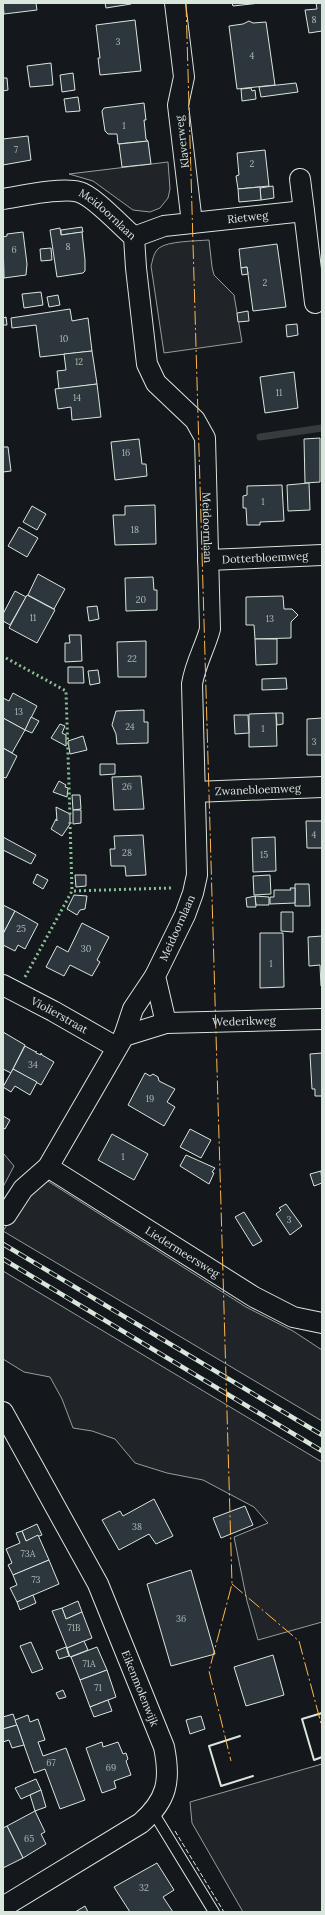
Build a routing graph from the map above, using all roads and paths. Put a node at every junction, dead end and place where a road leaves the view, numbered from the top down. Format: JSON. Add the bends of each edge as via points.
{"nodes":[{"id":1,"x":175,"y":3,"type":"edge"},
{"id":2,"x":300,"y":179,"type":"dead end"},
{"id":3,"x":3,"y":199,"type":"edge"},
{"id":4,"x":304,"y":211,"type":"junction"},
{"id":5,"x":192,"y":224,"type":"junction"},
{"id":6,"x":134,"y":236,"type":"junction"},
{"id":7,"x":315,"y":303,"type":"dead end"},
{"id":8,"x":322,"y":555,"type":"edge"},
{"id":9,"x":208,"y":560,"type":"junction"},
{"id":10,"x":322,"y":787,"type":"edge"},
{"id":11,"x":195,"y":792,"type":"junction"},
{"id":12,"x":155,"y":976,"type":"junction"},
{"id":13,"x":3,"y":985,"type":"edge"},
{"id":14,"x":322,"y":1019,"type":"edge"},
{"id":15,"x":166,"y":1023,"type":"junction"},
{"id":16,"x":120,"y":1042,"type":"junction"},
{"id":17,"x":48,"y":1167,"type":"junction"},
{"id":18,"x":6,"y":1215,"type":"dead end"},
{"id":19,"x":322,"y":1323,"type":"edge"},
{"id":20,"x":3,"y":1412,"type":"edge"},
{"id":21,"x":153,"y":1812,"type":"junction"},
{"id":22,"x":3,"y":1907,"type":"edge"},
{"id":23,"x":214,"y":1912,"type":"edge"}],
"edges":[{"from":1,"to":5,"type":"street","name":"Klaverweg","via":[[184,77],[178,105]]},
{"from":2,"to":4,"type":"street"},
{"from":3,"to":6,"type":"street","name":"Meidoornlaan","via":[[64,191],[80,192]]},
{"from":4,"to":5,"type":"street","name":"Rietweg"},
{"from":4,"to":7,"type":"street"},
{"from":5,"to":6,"type":"street","via":[[164,226]]},
{"from":6,"to":9,"type":"street","name":"Meidoornlaan","via":[[147,364],[156,382],[195,420],[205,438]]},
{"from":8,"to":9,"type":"street","name":"Dotterbloemweg"},
{"from":9,"to":11,"type":"street","name":"Meidoornlaan","via":[[210,629],[194,668],[192,684]]},
{"from":10,"to":11,"type":"street","name":"Zwanebloemweg"},
{"from":11,"to":12,"type":"street","name":"Meidoornlaan","via":[[196,875],[193,893]]},
{"from":12,"to":15,"type":"street"},
{"from":12,"to":16,"type":"street","name":"Meidoornlaan","via":[[133,1009]]},
{"from":13,"to":16,"type":"street","name":"Violierstraat"},
{"from":14,"to":15,"type":"street","name":"Wederikweg"},
{"from":15,"to":16,"type":"street"},
{"from":16,"to":17,"type":"street","name":"Meidoornlaan"},
{"from":17,"to":18,"type":"street","via":[[23,1188]]},
{"from":17,"to":19,"type":"street","name":"Liedermeersweg","via":[[254,1297],[293,1317]]},
{"from":20,"to":21,"type":"street","name":"Eikenmolenwijk","via":[[98,1584],[164,1747],[168,1780],[163,1797]]},
{"from":21,"to":22,"type":"street","name":"Eikenmolenwijk","via":[[131,1829]]},
{"from":21,"to":23,"type":"lane"}]}
